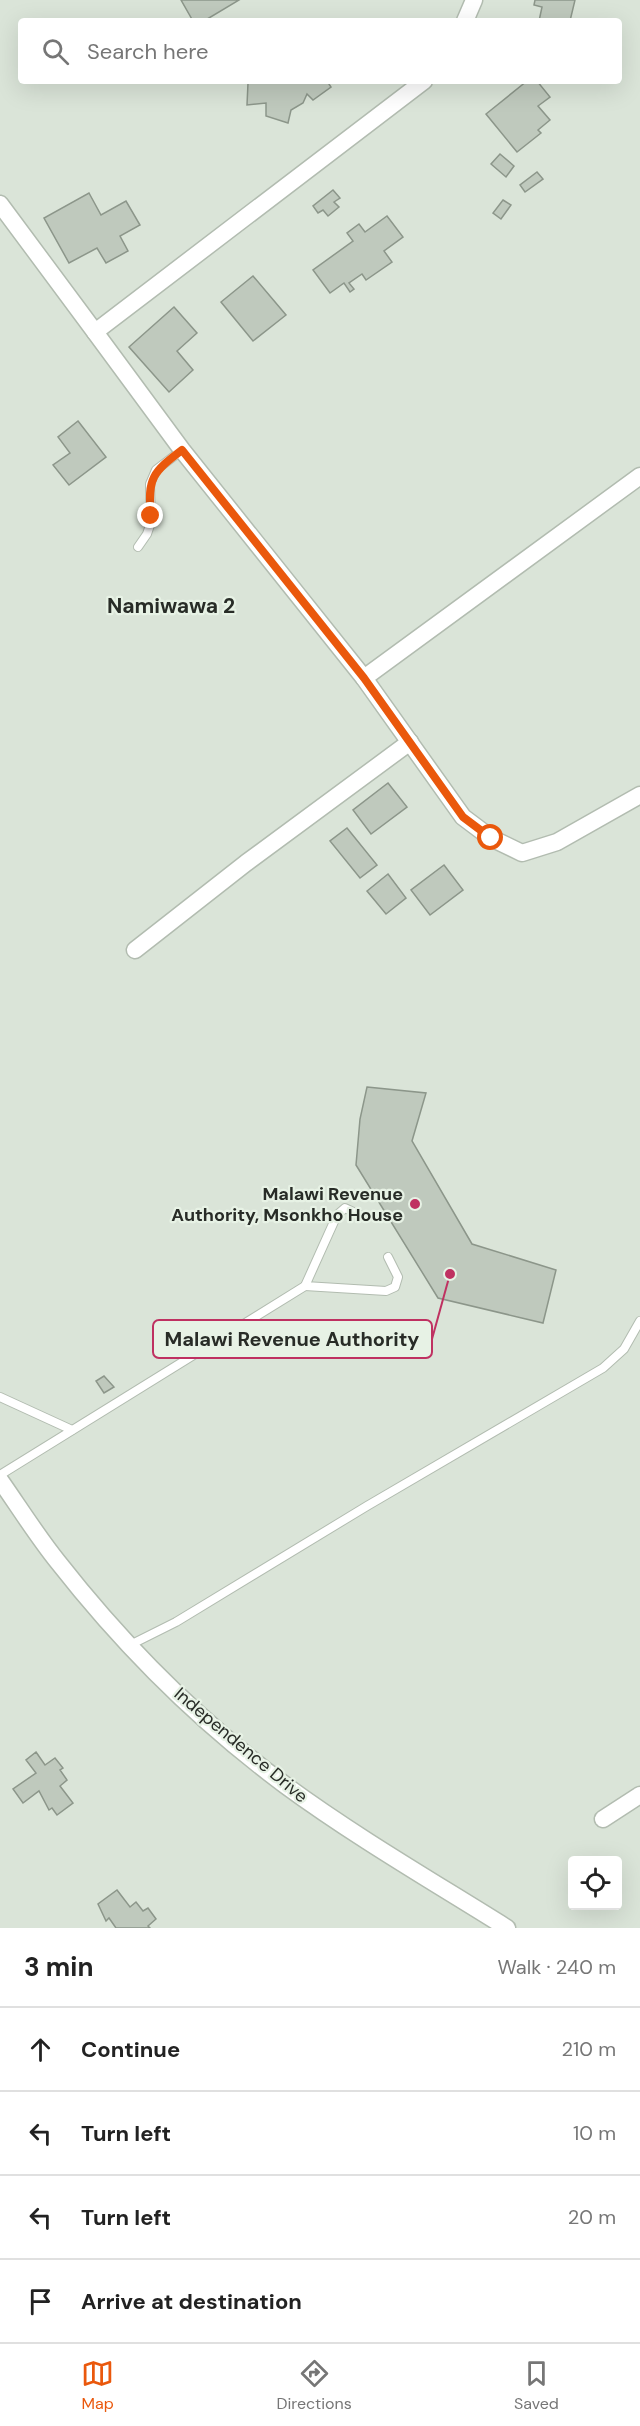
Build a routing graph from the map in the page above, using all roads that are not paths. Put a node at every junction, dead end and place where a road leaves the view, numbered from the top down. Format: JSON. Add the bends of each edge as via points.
{"nodes":[{"id":1,"x":474,"y":0,"type":"edge"},
{"id":2,"x":466,"y":18,"type":"edge"},
{"id":3,"x":420,"y":84,"type":"edge"},
{"id":4,"x":0,"y":204,"type":"edge"},
{"id":5,"x":95,"y":332,"type":"junction"},
{"id":6,"x":182,"y":450,"type":"junction"},
{"id":7,"x":640,"y":476,"type":"edge"},
{"id":8,"x":138,"y":547,"type":"dead end"},
{"id":9,"x":364,"y":678,"type":"junction"},
{"id":10,"x":410,"y":742,"type":"junction"},
{"id":11,"x":640,"y":795,"type":"edge"},
{"id":12,"x":135,"y":950,"type":"dead end"},
{"id":13,"x":362,"y":1216,"type":"dead end"},
{"id":14,"x":388,"y":1257,"type":"dead end"},
{"id":15,"x":305,"y":1286,"type":"junction"},
{"id":16,"x":640,"y":1321,"type":"edge"},
{"id":17,"x":0,"y":1397,"type":"edge"},
{"id":18,"x":72,"y":1430,"type":"junction"},
{"id":19,"x":0,"y":1474,"type":"edge"},
{"id":20,"x":0,"y":1480,"type":"edge"},
{"id":21,"x":130,"y":1645,"type":"junction"},
{"id":22,"x":640,"y":1795,"type":"edge"},
{"id":23,"x":603,"y":1819,"type":"dead end"},
{"id":24,"x":507,"y":1928,"type":"edge"}],
"edges":[{"from":1,"to":2,"type":"street"},
{"from":3,"to":5,"type":"street"},
{"from":4,"to":5,"type":"street"},
{"from":5,"to":6,"type":"street"},
{"from":6,"to":8,"type":"lane","via":[[156,470],[150,484],[151,522]]},
{"from":6,"to":9,"type":"street"},
{"from":7,"to":9,"type":"street"},
{"from":9,"to":10,"type":"street"},
{"from":10,"to":11,"type":"street","via":[[463,817],[491,838],[522,853],[557,842]]},
{"from":10,"to":12,"type":"street"},
{"from":13,"to":15,"type":"lane","via":[[345,1208],[337,1215]]},
{"from":14,"to":15,"type":"lane","via":[[398,1277],[395,1287],[386,1291]]},
{"from":15,"to":18,"type":"lane"},
{"from":16,"to":21,"type":"lane","via":[[624,1349],[603,1368],[176,1622]]},
{"from":17,"to":18,"type":"lane"},
{"from":18,"to":19,"type":"lane"},
{"from":20,"to":21,"type":"street","name":"Independence Drive","via":[[56,1561]]},
{"from":21,"to":24,"type":"street","name":"Independence Drive","via":[[195,1711],[283,1783],[362,1839]]},
{"from":22,"to":23,"type":"street"}]}
